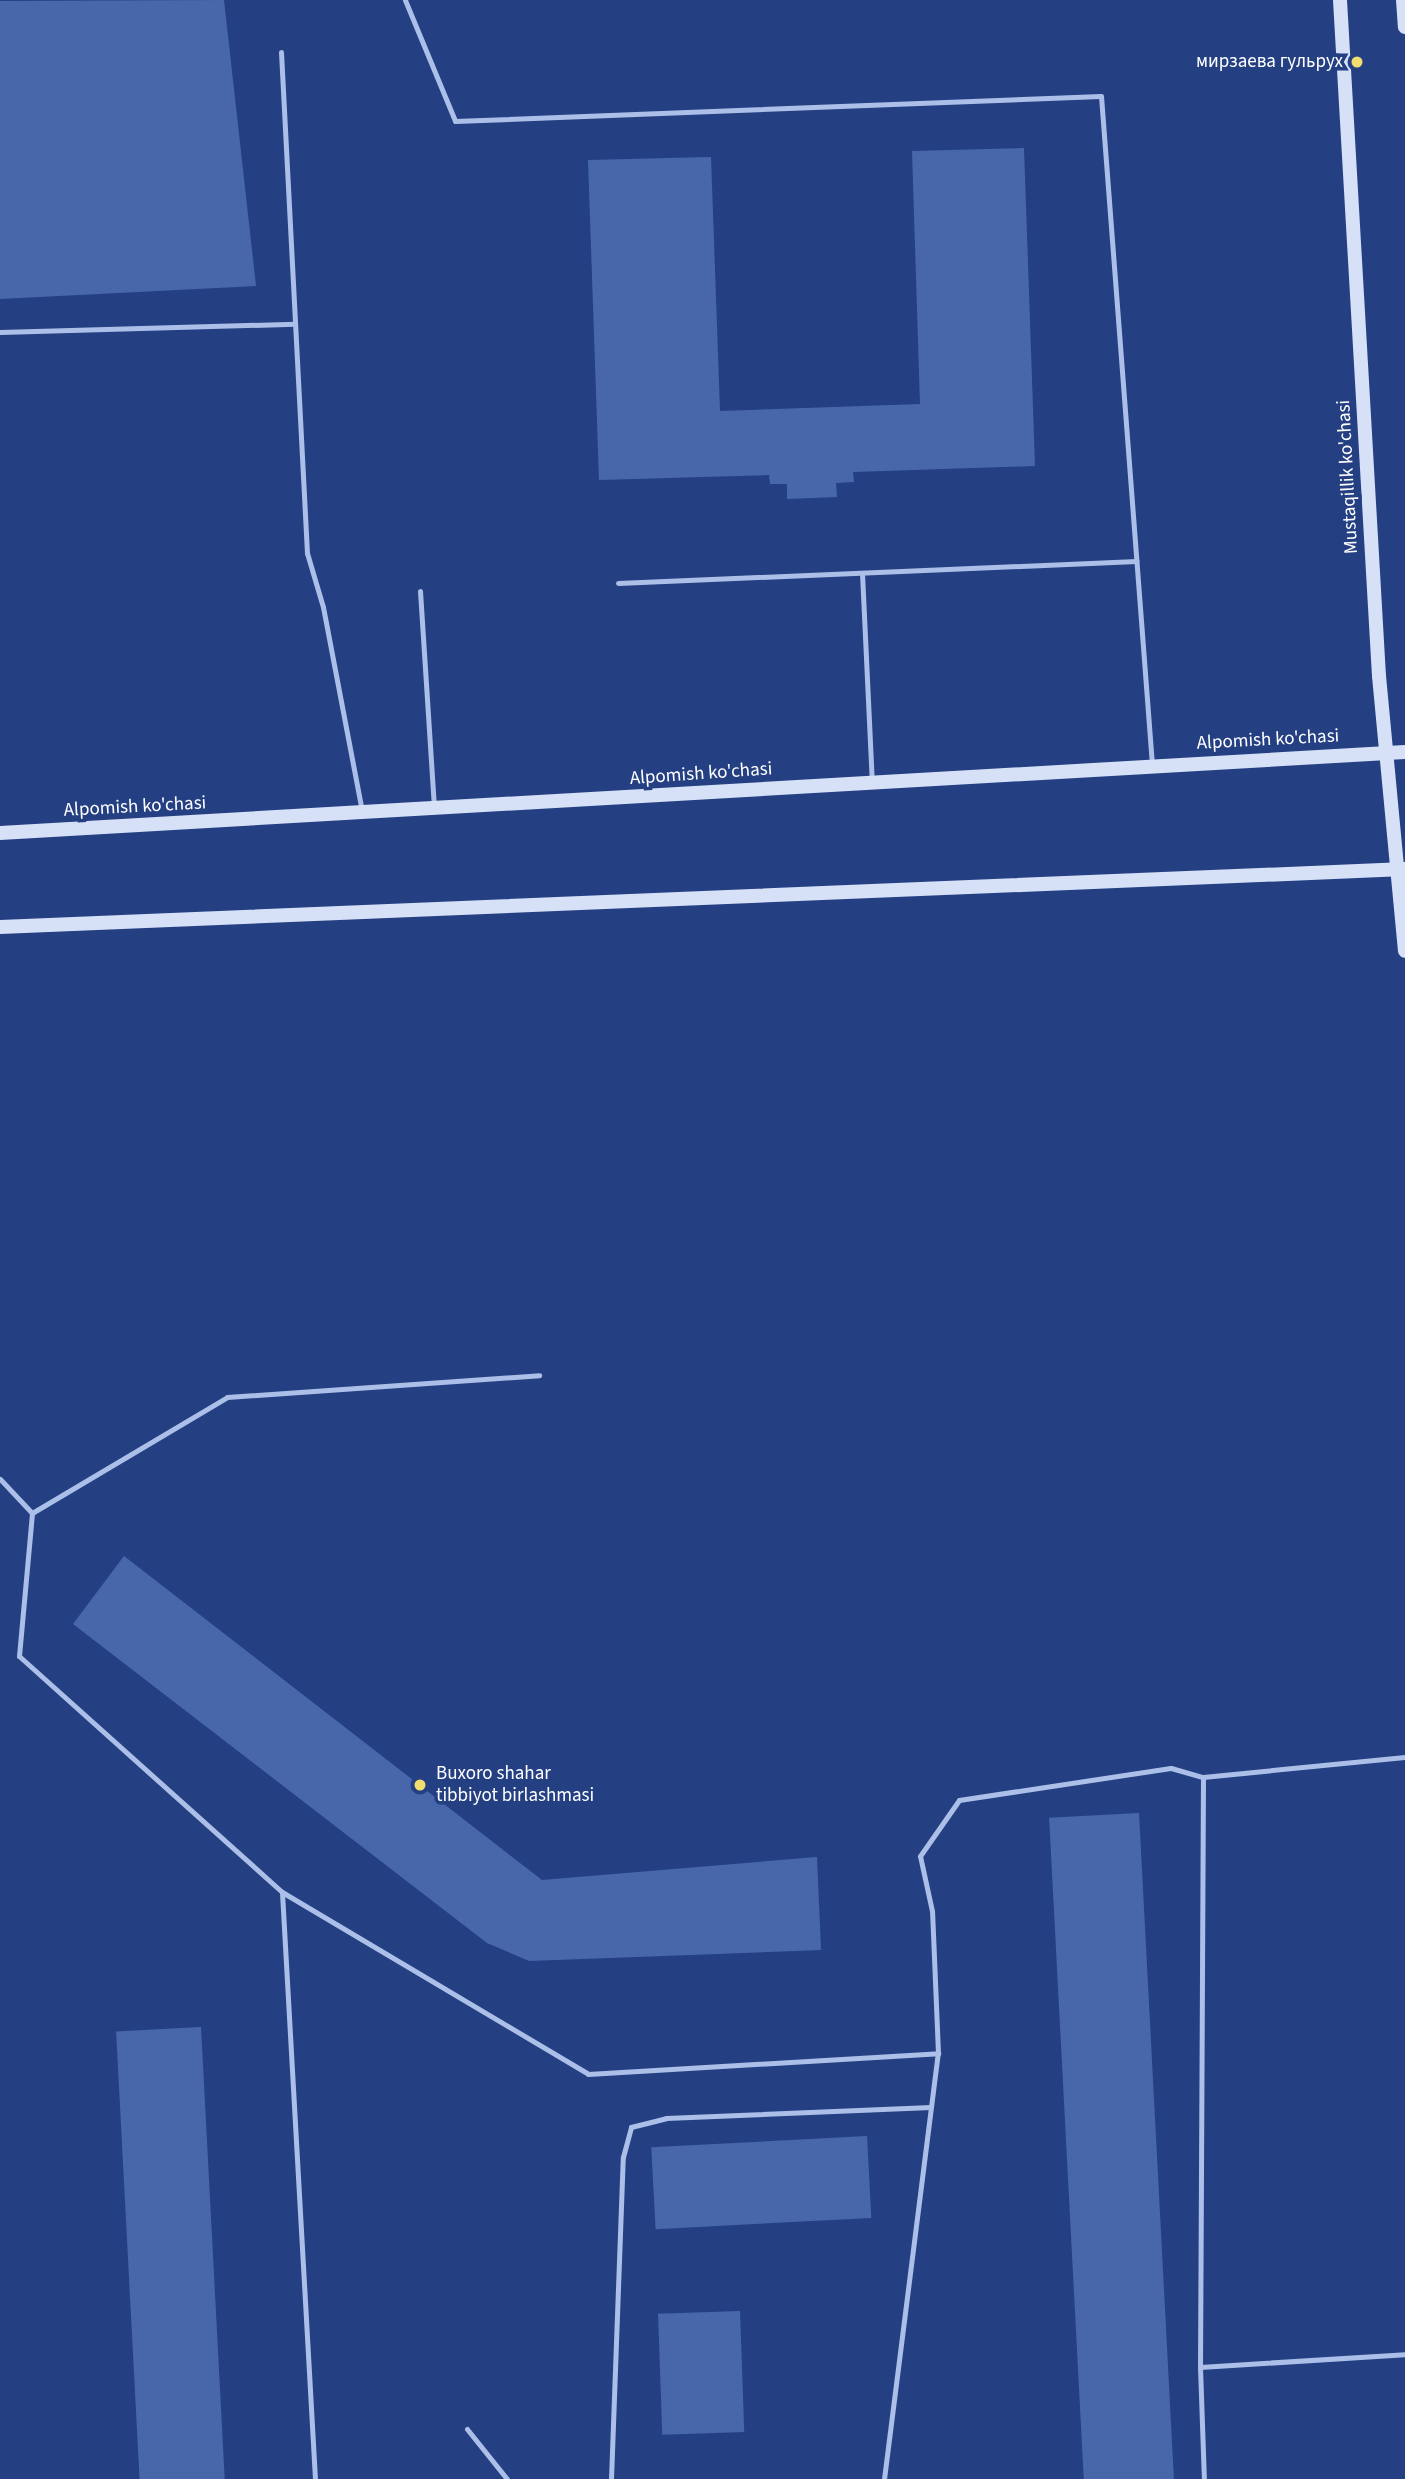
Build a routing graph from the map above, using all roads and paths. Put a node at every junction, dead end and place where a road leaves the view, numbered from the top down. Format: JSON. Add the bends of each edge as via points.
{"nodes":[{"id":1,"x":405,"y":0,"type":"edge"},
{"id":2,"x":1340,"y":0,"type":"edge"},
{"id":3,"x":1403,"y":0,"type":"edge"},
{"id":4,"x":1405,"y":27,"type":"edge"},
{"id":5,"x":281,"y":52,"type":"dead end"},
{"id":6,"x":295,"y":324,"type":"junction"},
{"id":7,"x":0,"y":332,"type":"edge"},
{"id":8,"x":1137,"y":561,"type":"junction"},
{"id":9,"x":862,"y":573,"type":"junction"},
{"id":10,"x":618,"y":583,"type":"dead end"},
{"id":11,"x":420,"y":591,"type":"dead end"},
{"id":12,"x":1405,"y":752,"type":"edge"},
{"id":13,"x":1388,"y":754,"type":"junction"},
{"id":14,"x":1153,"y":765,"type":"junction"},
{"id":15,"x":872,"y":782,"type":"junction"},
{"id":16,"x":434,"y":810,"type":"junction"},
{"id":17,"x":362,"y":814,"type":"junction"},
{"id":18,"x":0,"y":833,"type":"edge"},
{"id":19,"x":1401,"y":869,"type":"edge"},
{"id":20,"x":0,"y":927,"type":"edge"},
{"id":21,"x":1405,"y":951,"type":"edge"},
{"id":22,"x":539,"y":1375,"type":"dead end"},
{"id":23,"x":0,"y":1479,"type":"edge"},
{"id":24,"x":32,"y":1513,"type":"junction"},
{"id":25,"x":1405,"y":1757,"type":"edge"},
{"id":26,"x":1203,"y":1777,"type":"junction"},
{"id":27,"x":282,"y":1892,"type":"junction"},
{"id":28,"x":938,"y":2053,"type":"junction"},
{"id":29,"x":931,"y":2107,"type":"junction"},
{"id":30,"x":1405,"y":2354,"type":"edge"},
{"id":31,"x":1200,"y":2367,"type":"junction"},
{"id":32,"x":467,"y":2429,"type":"dead end"},
{"id":33,"x":315,"y":2479,"type":"edge"},
{"id":34,"x":507,"y":2479,"type":"edge"},
{"id":35,"x":611,"y":2479,"type":"edge"},
{"id":36,"x":884,"y":2479,"type":"edge"},
{"id":37,"x":1204,"y":2479,"type":"edge"}],
"edges":[{"from":1,"to":8,"type":"lane","via":[[454,121],[1101,96]]},
{"from":2,"to":13,"type":"main road","name":"Mustaqillik ko'chasi","via":[[1378,662]]},
{"from":3,"to":4,"type":"main road"},
{"from":5,"to":6,"type":"lane"},
{"from":6,"to":7,"type":"lane"},
{"from":6,"to":17,"type":"lane","via":[[307,553],[323,607]]},
{"from":8,"to":9,"type":"lane"},
{"from":8,"to":14,"type":"lane"},
{"from":9,"to":10,"type":"lane"},
{"from":9,"to":15,"type":"lane"},
{"from":11,"to":16,"type":"lane"},
{"from":12,"to":13,"type":"main road","name":"Alpomish ko'chasi"},
{"from":13,"to":14,"type":"main road","name":"Alpomish ko'chasi"},
{"from":13,"to":19,"type":"main road","name":"Mustaqillik ko'chasi"},
{"from":14,"to":15,"type":"main road","name":"Alpomish ko'chasi"},
{"from":15,"to":16,"type":"main road","name":"Alpomish ko'chasi"},
{"from":16,"to":17,"type":"main road","name":"Alpomish ko'chasi"},
{"from":17,"to":18,"type":"main road","name":"Alpomish ko'chasi"},
{"from":19,"to":20,"type":"main road"},
{"from":19,"to":21,"type":"main road","name":"Mustaqillik ko'chasi"},
{"from":22,"to":24,"type":"lane","via":[[227,1397]]},
{"from":23,"to":24,"type":"lane"},
{"from":24,"to":27,"type":"lane","via":[[19,1656]]},
{"from":25,"to":26,"type":"lane"},
{"from":26,"to":28,"type":"lane","via":[[1171,1768],[959,1800],[920,1856],[932,1911]]},
{"from":26,"to":31,"type":"lane"},
{"from":27,"to":28,"type":"lane","via":[[588,2074]]},
{"from":27,"to":33,"type":"lane"},
{"from":28,"to":29,"type":"lane"},
{"from":29,"to":35,"type":"lane","via":[[666,2118],[631,2127],[623,2157]]},
{"from":29,"to":36,"type":"lane"},
{"from":30,"to":31,"type":"lane"},
{"from":31,"to":37,"type":"lane"},
{"from":32,"to":34,"type":"lane"}]}
